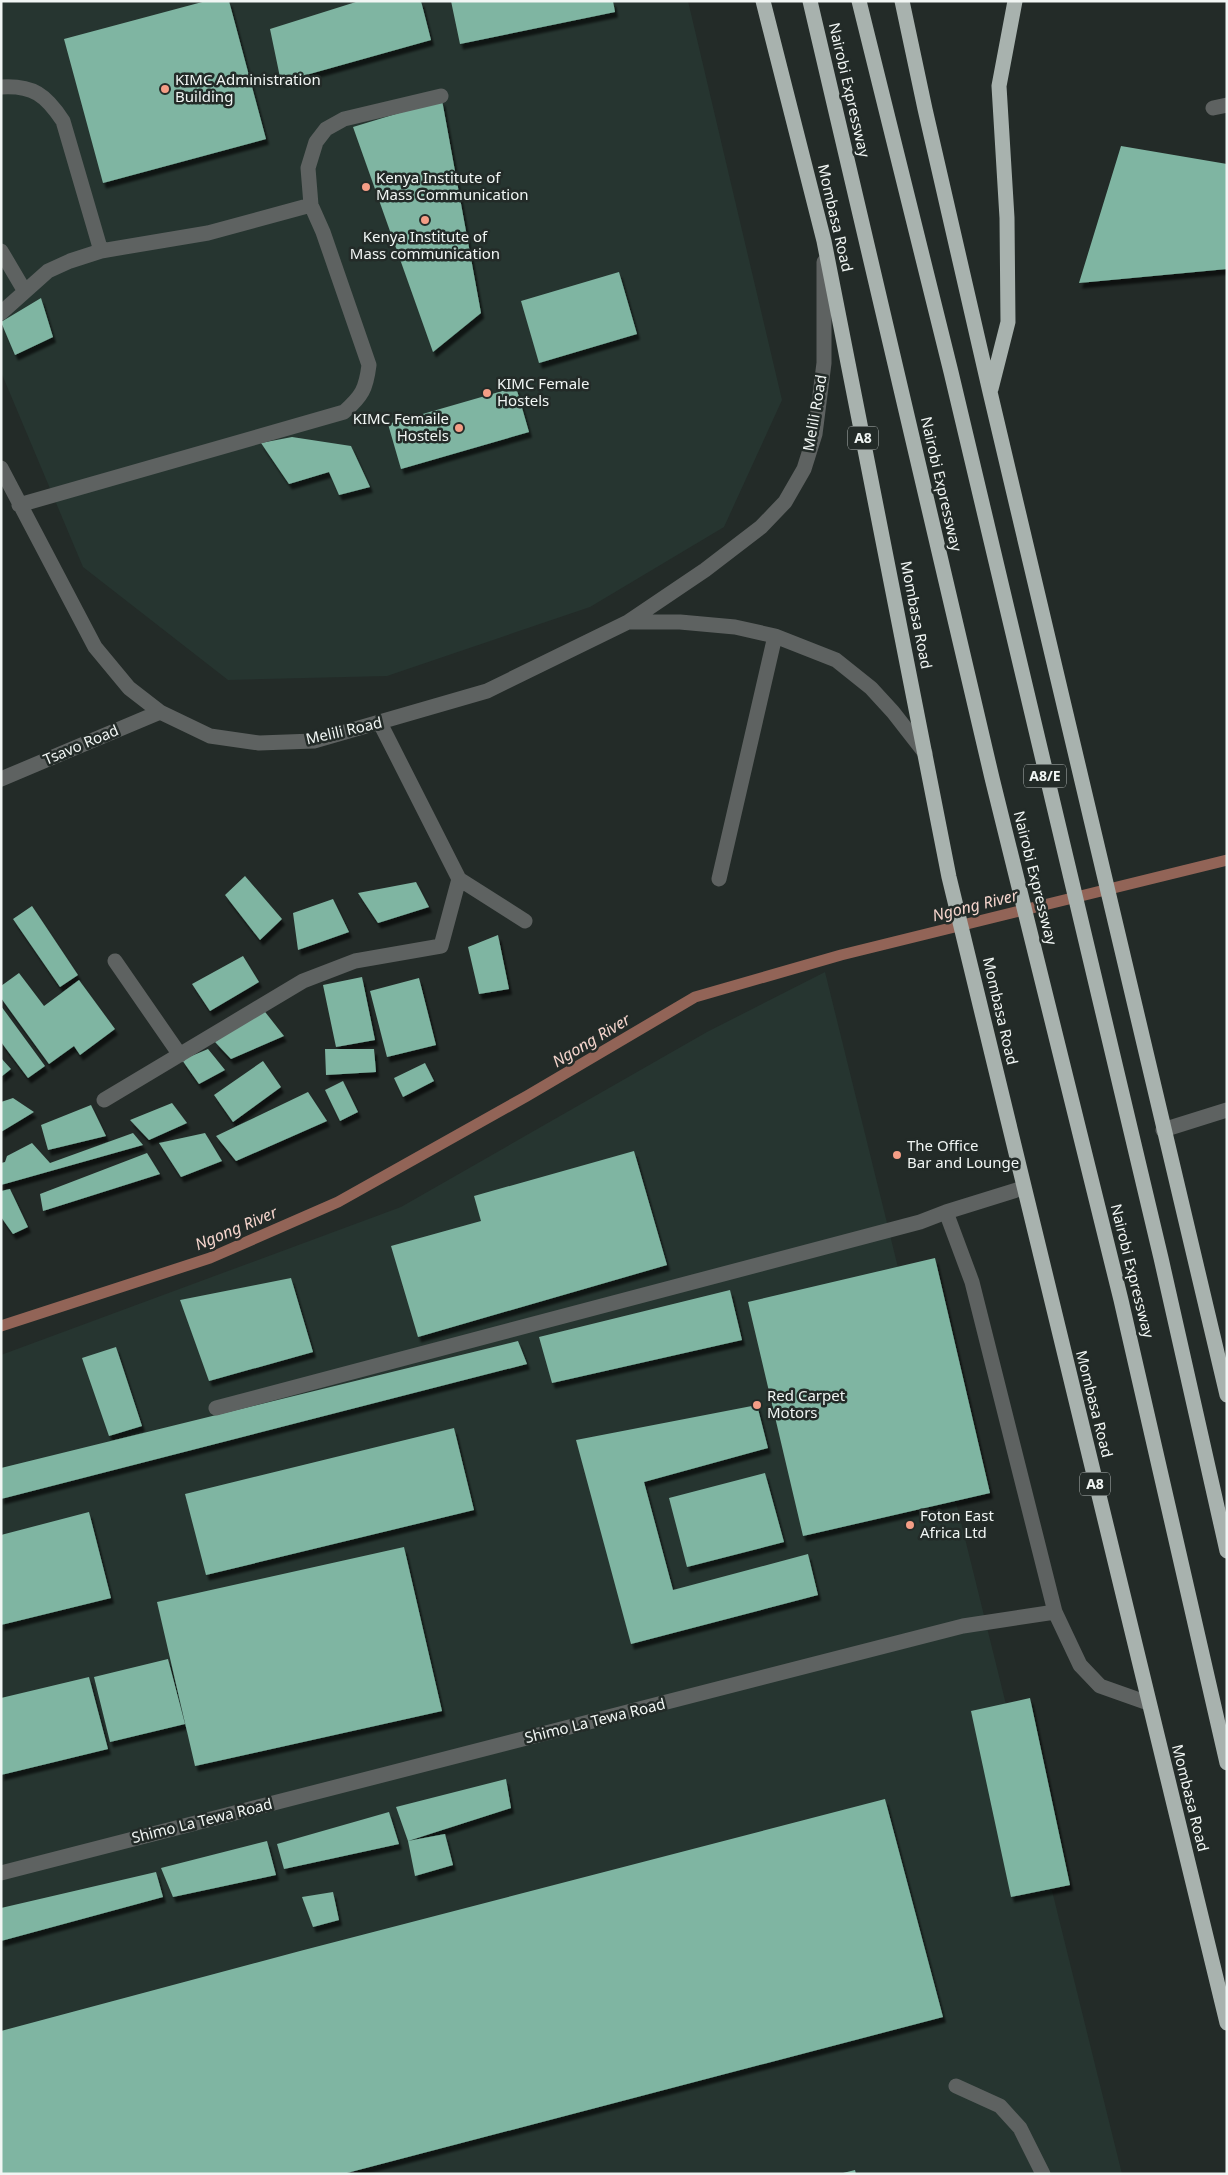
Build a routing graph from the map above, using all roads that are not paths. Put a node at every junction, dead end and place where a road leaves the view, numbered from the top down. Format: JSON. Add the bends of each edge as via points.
{"nodes":[{"id":1,"x":763,"y":1,"type":"edge"},
{"id":2,"x":810,"y":1,"type":"edge"},
{"id":3,"x":859,"y":1,"type":"edge"},
{"id":4,"x":902,"y":1,"type":"edge"},
{"id":5,"x":1015,"y":1,"type":"edge"},
{"id":6,"x":1,"y":87,"type":"edge"},
{"id":7,"x":441,"y":96,"type":"dead end"},
{"id":8,"x":311,"y":205,"type":"junction"},
{"id":9,"x":824,"y":241,"type":"junction"},
{"id":10,"x":1,"y":251,"type":"edge"},
{"id":11,"x":101,"y":251,"type":"junction"},
{"id":12,"x":24,"y":290,"type":"junction"},
{"id":13,"x":1,"y":313,"type":"edge"},
{"id":14,"x":990,"y":392,"type":"junction"},
{"id":15,"x":1,"y":468,"type":"edge"},
{"id":16,"x":19,"y":505,"type":"junction"},
{"id":17,"x":628,"y":622,"type":"junction"},
{"id":18,"x":776,"y":636,"type":"junction"},
{"id":19,"x":160,"y":712,"type":"junction"},
{"id":20,"x":380,"y":723,"type":"junction"},
{"id":21,"x":925,"y":753,"type":"junction"},
{"id":22,"x":1,"y":779,"type":"edge"},
{"id":23,"x":718,"y":878,"type":"dead end"},
{"id":24,"x":459,"y":879,"type":"junction"},
{"id":25,"x":525,"y":921,"type":"dead end"},
{"id":26,"x":115,"y":961,"type":"dead end"},
{"id":27,"x":180,"y":1055,"type":"junction"},
{"id":28,"x":104,"y":1100,"type":"dead end"},
{"id":29,"x":1227,"y":1110,"type":"edge"},
{"id":30,"x":1163,"y":1130,"type":"junction"},
{"id":31,"x":1023,"y":1188,"type":"junction"},
{"id":32,"x":946,"y":1212,"type":"junction"},
{"id":33,"x":1227,"y":1396,"type":"edge"},
{"id":34,"x":216,"y":1408,"type":"dead end"},
{"id":35,"x":1227,"y":1551,"type":"edge"},
{"id":36,"x":1055,"y":1612,"type":"junction"},
{"id":37,"x":1148,"y":1703,"type":"junction"},
{"id":38,"x":1227,"y":1763,"type":"edge"},
{"id":39,"x":1,"y":1873,"type":"edge"},
{"id":40,"x":1227,"y":2023,"type":"edge"},
{"id":41,"x":956,"y":2086,"type":"dead end"},
{"id":42,"x":1043,"y":2174,"type":"edge"}],
"edges":[{"from":1,"to":9,"type":"highway","name":"Mombasa Road","number":"A8"},
{"from":2,"to":38,"type":"highway","name":"Nairobi Expressway","via":[[992,778],[1121,1300]]},
{"from":3,"to":35,"type":"highway","name":"Nairobi Expressway","number":"A8/E","via":[[952,372]]},
{"from":4,"to":14,"type":"highway"},
{"from":5,"to":14,"type":"highway","via":[[999,86],[1007,218],[1008,322]]},
{"from":6,"to":11,"type":"street","via":[[20,86],[39,93],[63,121]]},
{"from":7,"to":8,"type":"street","via":[[344,119],[326,129],[316,142],[308,168]]},
{"from":8,"to":11,"type":"street","via":[[208,233]]},
{"from":8,"to":16,"type":"street","via":[[369,365],[360,398],[344,412]]},
{"from":9,"to":17,"type":"street","name":"Melili Road","via":[[824,363],[815,434],[804,469],[785,502],[761,526],[705,570]]},
{"from":9,"to":21,"type":"highway","name":"Mombasa Road","number":"A8"},
{"from":10,"to":12,"type":"street"},
{"from":11,"to":12,"type":"street","via":[[48,271]]},
{"from":12,"to":13,"type":"street"},
{"from":14,"to":30,"type":"highway"},
{"from":15,"to":16,"type":"street","name":"Melili Road"},
{"from":16,"to":19,"type":"street","name":"Melili Road","via":[[95,647],[129,688]]},
{"from":17,"to":18,"type":"street","name":"Melili Road","via":[[735,626]]},
{"from":17,"to":20,"type":"street","name":"Melili Road","via":[[487,691]]},
{"from":18,"to":21,"type":"street","name":"Melili Road","via":[[836,660],[871,688]]},
{"from":18,"to":23,"type":"street"},
{"from":19,"to":20,"type":"street","name":"Melili Road","via":[[210,736],[259,743],[314,741]]},
{"from":19,"to":22,"type":"street","name":"Tsavo Road"},
{"from":20,"to":24,"type":"street"},
{"from":21,"to":31,"type":"highway","name":"Mombasa Road","number":"A8","via":[[949,877]]},
{"from":24,"to":25,"type":"street"},
{"from":24,"to":27,"type":"street","via":[[441,946],[355,961],[303,981]]},
{"from":26,"to":27,"type":"street"},
{"from":27,"to":28,"type":"street"},
{"from":29,"to":30,"type":"street"},
{"from":30,"to":33,"type":"highway"},
{"from":31,"to":32,"type":"street"},
{"from":31,"to":37,"type":"highway","name":"Mombasa Road","number":"A8"},
{"from":32,"to":34,"type":"street","via":[[920,1222]]},
{"from":32,"to":36,"type":"street","via":[[972,1282]]},
{"from":36,"to":37,"type":"street","via":[[1080,1665],[1100,1686]]},
{"from":36,"to":39,"type":"street","name":"Shimo La Tewa Road","via":[[954,1628]]},
{"from":37,"to":40,"type":"highway","name":"Mombasa Road","number":"A8"},
{"from":41,"to":42,"type":"street","via":[[1000,2106],[1020,2128]]}]}
